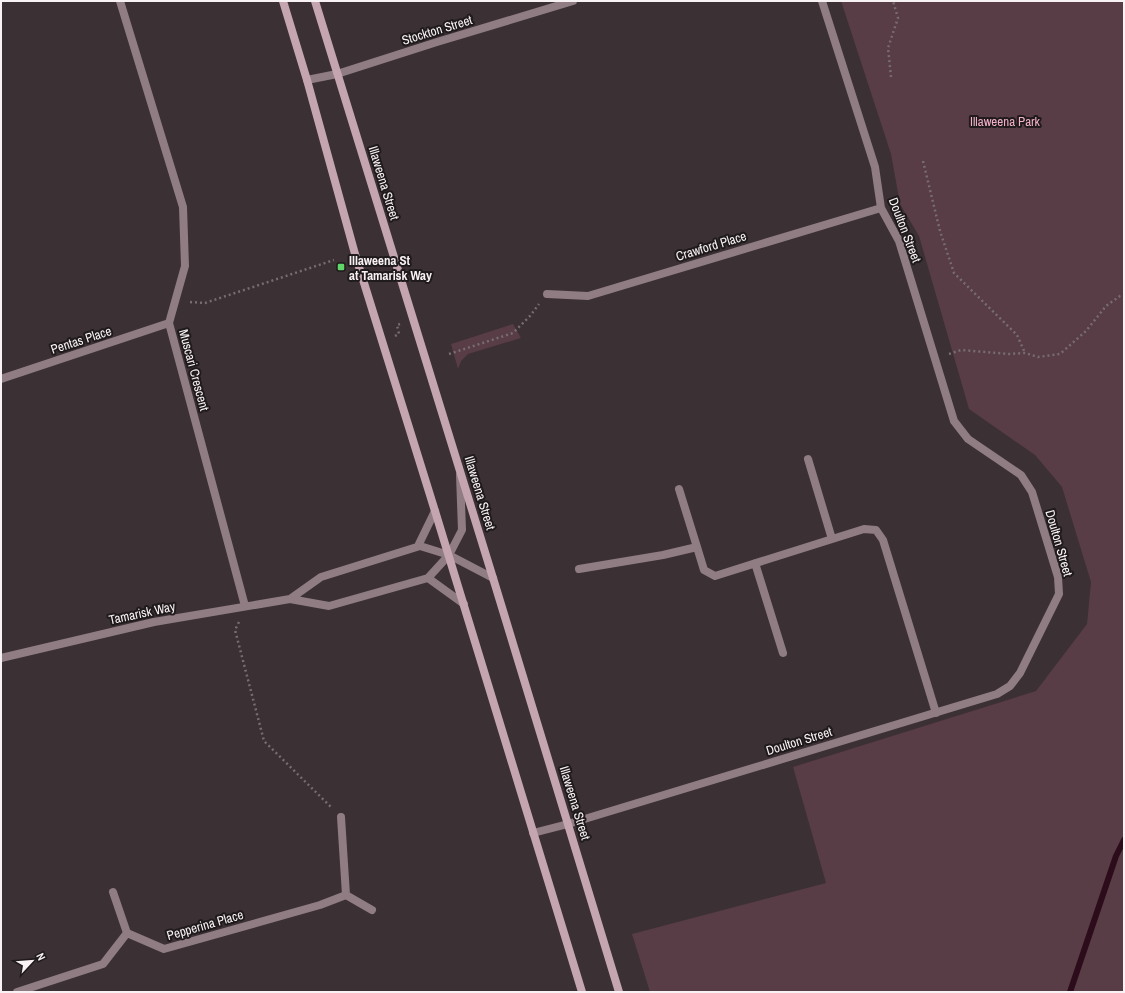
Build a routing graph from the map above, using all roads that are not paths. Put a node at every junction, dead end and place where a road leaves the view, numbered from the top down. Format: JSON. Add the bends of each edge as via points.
{"nodes":[{"id":1,"x":120,"y":1,"type":"edge"},
{"id":2,"x":283,"y":1,"type":"edge"},
{"id":3,"x":315,"y":1,"type":"edge"},
{"id":4,"x":573,"y":1,"type":"edge"},
{"id":5,"x":822,"y":1,"type":"edge"},
{"id":6,"x":337,"y":74,"type":"junction"},
{"id":7,"x":307,"y":80,"type":"junction"},
{"id":8,"x":880,"y":208,"type":"junction"},
{"id":9,"x":547,"y":294,"type":"road end"},
{"id":10,"x":169,"y":323,"type":"junction"},
{"id":11,"x":1,"y":379,"type":"edge"},
{"id":12,"x":808,"y":459,"type":"dead end"},
{"id":13,"x":459,"y":468,"type":"junction"},
{"id":14,"x":679,"y":489,"type":"dead end"},
{"id":15,"x":435,"y":511,"type":"junction"},
{"id":16,"x":832,"y":539,"type":"junction"},
{"id":17,"x":418,"y":546,"type":"junction"},
{"id":18,"x":697,"y":547,"type":"junction"},
{"id":19,"x":449,"y":555,"type":"junction"},
{"id":20,"x":755,"y":563,"type":"junction"},
{"id":21,"x":579,"y":569,"type":"dead end"},
{"id":22,"x":428,"y":578,"type":"junction"},
{"id":23,"x":494,"y":578,"type":"junction"},
{"id":24,"x":290,"y":598,"type":"junction"},
{"id":25,"x":464,"y":604,"type":"junction"},
{"id":26,"x":245,"y":606,"type":"junction"},
{"id":27,"x":782,"y":653,"type":"dead end"},
{"id":28,"x":1,"y":658,"type":"edge"},
{"id":29,"x":936,"y":713,"type":"junction"},
{"id":30,"x":341,"y":817,"type":"road end"},
{"id":31,"x":568,"y":824,"type":"junction"},
{"id":32,"x":533,"y":833,"type":"junction"},
{"id":33,"x":113,"y":892,"type":"dead end"},
{"id":34,"x":346,"y":895,"type":"junction"},
{"id":35,"x":372,"y":910,"type":"dead end"},
{"id":36,"x":127,"y":933,"type":"junction"},
{"id":37,"x":16,"y":992,"type":"edge"},
{"id":38,"x":582,"y":992,"type":"edge"},
{"id":39,"x":619,"y":992,"type":"edge"}],
"edges":[{"from":1,"to":10,"type":"street","name":"Muscari Crescent","via":[[183,207],[185,266]]},
{"from":2,"to":7,"type":"main road"},
{"from":3,"to":6,"type":"main road","name":"Illaweena Street"},
{"from":4,"to":6,"type":"street","name":"Stockton Street"},
{"from":5,"to":8,"type":"street","name":"Doulton Street","via":[[875,168]]},
{"from":6,"to":7,"type":"street","name":"Stockton Street"},
{"from":6,"to":13,"type":"main road","name":"Illaweena Street"},
{"from":7,"to":15,"type":"main road","via":[[355,254]]},
{"from":8,"to":9,"type":"street","name":"Crawford Place","via":[[588,296]]},
{"from":8,"to":29,"type":"street","name":"Doulton Street","via":[[899,242],[954,420],[968,438],[1021,474],[1032,492],[1058,577],[1059,594],[1020,673],[1010,686],[997,694]]},
{"from":10,"to":11,"type":"street","name":"Pentas Place"},
{"from":10,"to":26,"type":"street","name":"Muscari Crescent"},
{"from":12,"to":16,"type":"street"},
{"from":13,"to":19,"type":"street","via":[[462,530]]},
{"from":13,"to":23,"type":"main road","name":"Illaweena Street"},
{"from":14,"to":18,"type":"street"},
{"from":15,"to":17,"type":"street"},
{"from":15,"to":19,"type":"main road"},
{"from":16,"to":20,"type":"street"},
{"from":16,"to":29,"type":"street","via":[[864,529],[876,530],[883,540]]},
{"from":17,"to":19,"type":"street"},
{"from":17,"to":24,"type":"street","name":"Tamarisk Way","via":[[322,577]]},
{"from":18,"to":20,"type":"street","via":[[704,570],[715,576]]},
{"from":18,"to":21,"type":"street"},
{"from":19,"to":22,"type":"street"},
{"from":19,"to":23,"type":"street"},
{"from":19,"to":25,"type":"main road"},
{"from":20,"to":27,"type":"street"},
{"from":22,"to":24,"type":"street","name":"Tamarisk Way","via":[[329,606]]},
{"from":22,"to":25,"type":"street"},
{"from":23,"to":31,"type":"main road","name":"Illaweena Street"},
{"from":24,"to":26,"type":"street","name":"Tamarisk Way"},
{"from":25,"to":32,"type":"main road"},
{"from":26,"to":28,"type":"street","name":"Tamarisk Way","via":[[154,622]]},
{"from":29,"to":31,"type":"street","name":"Doulton Street"},
{"from":30,"to":34,"type":"street"},
{"from":31,"to":32,"type":"street","name":"Doulton Street"},
{"from":31,"to":39,"type":"main road","name":"Illaweena Street"},
{"from":32,"to":38,"type":"main road"},
{"from":33,"to":36,"type":"street"},
{"from":34,"to":35,"type":"street"},
{"from":34,"to":36,"type":"street","name":"Pepperina Place","via":[[320,905],[164,949]]},
{"from":36,"to":37,"type":"street","via":[[103,964]]}]}
